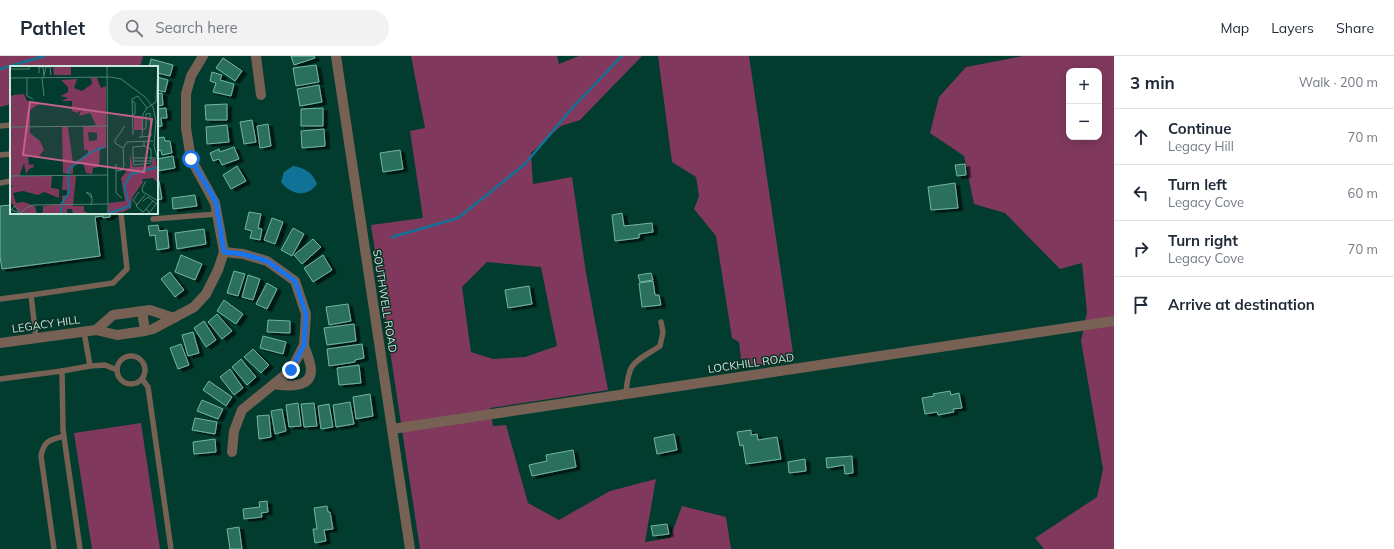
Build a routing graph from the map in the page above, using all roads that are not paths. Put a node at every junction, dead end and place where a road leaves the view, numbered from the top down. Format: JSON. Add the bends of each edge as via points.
{"nodes":[{"id":1,"x":203,"y":56,"type":"edge"},
{"id":2,"x":256,"y":56,"type":"edge"},
{"id":3,"x":336,"y":56,"type":"edge"},
{"id":4,"x":261,"y":95,"type":"dead end"},
{"id":5,"x":10,"y":125,"type":"edge"},
{"id":6,"x":0,"y":126,"type":"edge"},
{"id":7,"x":10,"y":154,"type":"edge"},
{"id":8,"x":0,"y":156,"type":"edge"},
{"id":9,"x":10,"y":182,"type":"edge"},
{"id":10,"x":0,"y":183,"type":"edge"},
{"id":11,"x":121,"y":214,"type":"edge"},
{"id":12,"x":217,"y":214,"type":"junction"},
{"id":13,"x":153,"y":219,"type":"dead end"},
{"id":14,"x":224,"y":252,"type":"junction"},
{"id":15,"x":32,"y":295,"type":"junction"},
{"id":16,"x":0,"y":299,"type":"edge"},
{"id":17,"x":142,"y":311,"type":"junction"},
{"id":18,"x":174,"y":318,"type":"junction"},
{"id":19,"x":1114,"y":321,"type":"edge"},
{"id":20,"x":661,"y":322,"type":"dead end"},
{"id":21,"x":96,"y":330,"type":"junction"},
{"id":22,"x":145,"y":331,"type":"junction"},
{"id":23,"x":84,"y":332,"type":"junction"},
{"id":24,"x":36,"y":338,"type":"junction"},
{"id":25,"x":0,"y":343,"type":"edge"},
{"id":26,"x":304,"y":345,"type":"junction"},
{"id":27,"x":90,"y":366,"type":"junction"},
{"id":28,"x":117,"y":370,"type":"junction"},
{"id":29,"x":62,"y":371,"type":"junction"},
{"id":30,"x":0,"y":379,"type":"edge"},
{"id":31,"x":142,"y":379,"type":"junction"},
{"id":32,"x":274,"y":384,"type":"junction"},
{"id":33,"x":626,"y":394,"type":"junction"},
{"id":34,"x":392,"y":429,"type":"junction"},
{"id":35,"x":64,"y":436,"type":"junction"},
{"id":36,"x":232,"y":452,"type":"dead end"},
{"id":37,"x":54,"y":549,"type":"edge"},
{"id":38,"x":80,"y":549,"type":"edge"},
{"id":39,"x":171,"y":549,"type":"edge"},
{"id":40,"x":410,"y":549,"type":"edge"}],
"edges":[{"from":1,"to":12,"type":"street","name":"LEGACY HILL","via":[[186,94],[186,128],[191,159],[216,202]]},
{"from":2,"to":4,"type":"street"},
{"from":3,"to":34,"type":"street","name":"SOUTHWELL ROAD"},
{"from":5,"to":6,"type":"lane"},
{"from":7,"to":8,"type":"lane"},
{"from":9,"to":10,"type":"lane"},
{"from":11,"to":15,"type":"lane","via":[[127,269],[113,283]]},
{"from":12,"to":13,"type":"lane"},
{"from":12,"to":14,"type":"street","name":"LEGACY HILL"},
{"from":14,"to":18,"type":"street","name":"LEGACY HILL","via":[[206,294],[194,308]]},
{"from":14,"to":26,"type":"street","via":[[267,261],[295,281],[306,314]]},
{"from":15,"to":16,"type":"lane"},
{"from":15,"to":24,"type":"lane"},
{"from":17,"to":18,"type":"street","name":"LEGACY HILL","via":[[150,310]]},
{"from":17,"to":21,"type":"street","name":"LEGACY HILL","via":[[114,315]]},
{"from":17,"to":22,"type":"street"},
{"from":18,"to":22,"type":"street","name":"LEGACY HILL"},
{"from":19,"to":33,"type":"street","name":"LOCKHILL ROAD"},
{"from":20,"to":33,"type":"lane","via":[[663,332],[660,346],[632,364],[627,376]]},
{"from":21,"to":22,"type":"street","name":"LEGACY HILL","via":[[117,335]]},
{"from":21,"to":23,"type":"street","name":"LEGACY HILL"},
{"from":23,"to":24,"type":"street","name":"LEGACY HILL"},
{"from":23,"to":27,"type":"lane"},
{"from":24,"to":25,"type":"street","name":"LEGACY HILL"},
{"from":26,"to":32,"type":"street","via":[[291,370]]},
{"from":26,"to":32,"type":"street","via":[[311,370],[305,382],[287,386]]},
{"from":27,"to":28,"type":"lane","via":[[105,365]]},
{"from":27,"to":29,"type":"lane"},
{"from":28,"to":31,"type":"lane","via":[[121,380],[129,384]]},
{"from":28,"to":31,"type":"lane","via":[[123,358],[136,356],[145,366]]},
{"from":29,"to":30,"type":"lane"},
{"from":29,"to":35,"type":"lane"},
{"from":31,"to":39,"type":"lane","via":[[148,387]]},
{"from":32,"to":36,"type":"street","via":[[242,410],[234,431]]},
{"from":33,"to":34,"type":"street","name":"LOCKHILL ROAD"},
{"from":34,"to":40,"type":"street","name":"SOUTHWELL ROAD"},
{"from":35,"to":37,"type":"lane","via":[[50,440],[43,446],[41,456]]},
{"from":35,"to":38,"type":"lane"}]}
